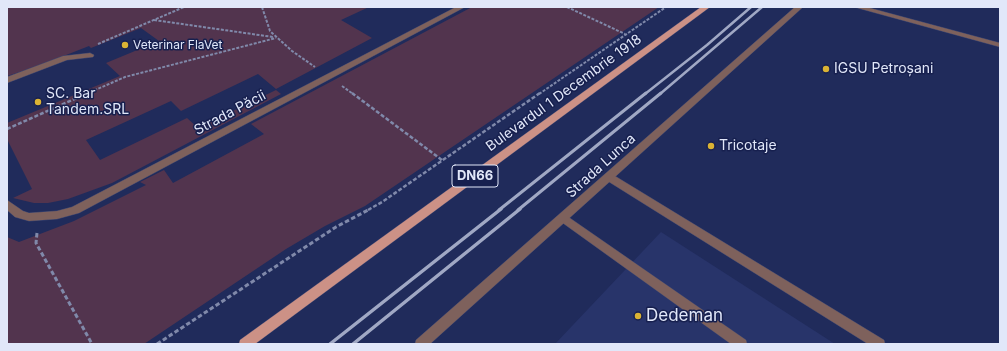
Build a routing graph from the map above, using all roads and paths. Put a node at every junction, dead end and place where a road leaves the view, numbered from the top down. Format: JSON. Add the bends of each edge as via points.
{"nodes":[{"id":1,"x":184,"y":7,"type":"edge"},
{"id":2,"x":262,"y":7,"type":"edge"},
{"id":3,"x":461,"y":7,"type":"edge"},
{"id":4,"x":567,"y":7,"type":"edge"},
{"id":5,"x":666,"y":7,"type":"edge"},
{"id":6,"x":706,"y":7,"type":"edge"},
{"id":7,"x":800,"y":7,"type":"edge"},
{"id":8,"x":858,"y":7,"type":"edge"},
{"id":9,"x":154,"y":20,"type":"junction"},
{"id":10,"x":625,"y":34,"type":"junction"},
{"id":11,"x":276,"y":38,"type":"junction"},
{"id":12,"x":1000,"y":45,"type":"edge"},
{"id":13,"x":90,"y":51,"type":"joint"},
{"id":14,"x":329,"y":77,"type":"junction"},
{"id":15,"x":7,"y":80,"type":"edge"},
{"id":16,"x":7,"y":128,"type":"edge"},
{"id":17,"x":442,"y":160,"type":"junction"},
{"id":18,"x":610,"y":177,"type":"junction"},
{"id":19,"x":7,"y":204,"type":"edge"},
{"id":20,"x":43,"y":217,"type":"junction"},
{"id":21,"x":564,"y":218,"type":"junction"},
{"id":22,"x":92,"y":344,"type":"edge"},
{"id":23,"x":157,"y":344,"type":"edge"},
{"id":24,"x":245,"y":344,"type":"edge"},
{"id":25,"x":421,"y":344,"type":"edge"},
{"id":26,"x":741,"y":344,"type":"edge"},
{"id":27,"x":879,"y":344,"type":"edge"}],
"edges":[{"from":1,"to":9,"type":"path"},
{"from":2,"to":11,"type":"path","via":[[270,31]]},
{"from":3,"to":14,"type":"street","name":"Strada Păcii"},
{"from":4,"to":10,"type":"path"},
{"from":5,"to":10,"type":"path"},
{"from":6,"to":24,"type":"main road","name":"Bulevardul 1 Decembrie 1918","number":"DN66"},
{"from":7,"to":18,"type":"street","name":"Strada Lunca"},
{"from":8,"to":12,"type":"street"},
{"from":9,"to":11,"type":"path"},
{"from":9,"to":13,"type":"path"},
{"from":10,"to":17,"type":"path"},
{"from":11,"to":14,"type":"path"},
{"from":11,"to":16,"type":"path","via":[[124,77]]},
{"from":13,"to":15,"type":"street"},
{"from":14,"to":17,"type":"path"},
{"from":14,"to":20,"type":"street","name":"Strada Păcii","via":[[75,210],[57,216]]},
{"from":17,"to":23,"type":"path","via":[[382,202],[336,227]]},
{"from":18,"to":21,"type":"street","name":"Strada Lunca"},
{"from":18,"to":27,"type":"street"},
{"from":19,"to":20,"type":"street","name":"Strada Păcii","via":[[19,214]]},
{"from":20,"to":22,"type":"path","via":[[36,235],[36,243]]},
{"from":21,"to":25,"type":"street","name":"Strada Lunca"},
{"from":21,"to":26,"type":"street"}]}
